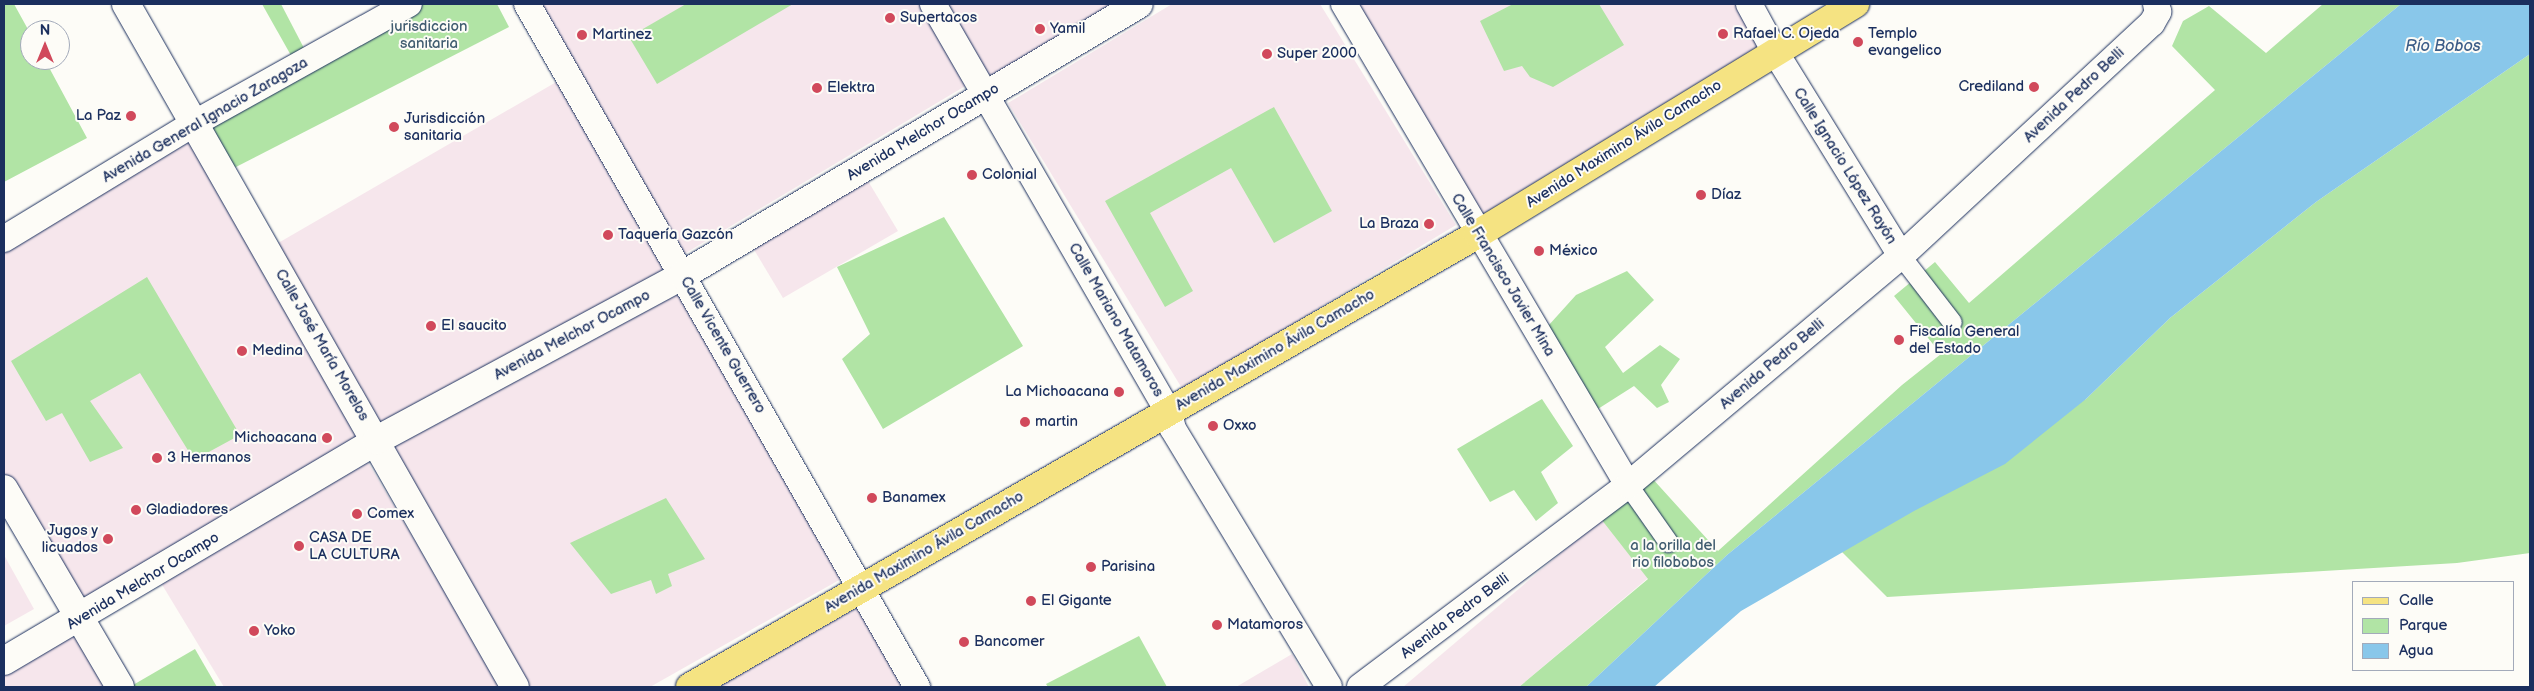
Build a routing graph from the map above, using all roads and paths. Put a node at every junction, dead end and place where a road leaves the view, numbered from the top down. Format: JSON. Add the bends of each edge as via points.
{"nodes":[{"id":1,"x":126,"y":4,"type":"edge"},
{"id":2,"x":409,"y":4,"type":"edge"},
{"id":3,"x":527,"y":4,"type":"edge"},
{"id":4,"x":933,"y":4,"type":"edge"},
{"id":5,"x":1138,"y":4,"type":"edge"},
{"id":6,"x":1344,"y":4,"type":"edge"},
{"id":7,"x":1749,"y":4,"type":"edge"},
{"id":8,"x":1855,"y":4,"type":"edge"},
{"id":9,"x":2157,"y":8,"type":"edge"},
{"id":10,"x":1774,"y":50,"type":"junction"},
{"id":11,"x":985,"y":94,"type":"junction"},
{"id":12,"x":194,"y":124,"type":"junction"},
{"id":13,"x":1478,"y":234,"type":"junction"},
{"id":14,"x":4,"y":239,"type":"edge"},
{"id":15,"x":1901,"y":256,"type":"junction"},
{"id":16,"x":683,"y":276,"type":"junction"},
{"id":17,"x":1952,"y":322,"type":"dead end"},
{"id":18,"x":1169,"y":412,"type":"junction"},
{"id":19,"x":377,"y":440,"type":"junction"},
{"id":20,"x":1628,"y":485,"type":"junction"},
{"id":21,"x":4,"y":490,"type":"edge"},
{"id":22,"x":1668,"y":542,"type":"dead end"},
{"id":23,"x":861,"y":588,"type":"junction"},
{"id":24,"x":81,"y":618,"type":"junction"},
{"id":25,"x":4,"y":661,"type":"edge"},
{"id":26,"x":120,"y":687,"type":"edge"},
{"id":27,"x":515,"y":687,"type":"edge"},
{"id":28,"x":690,"y":687,"type":"edge"},
{"id":29,"x":917,"y":687,"type":"edge"},
{"id":30,"x":1329,"y":687,"type":"edge"},
{"id":31,"x":1360,"y":687,"type":"edge"}],
"edges":[{"from":1,"to":12,"type":"street","name":"Calle José María Morelos"},
{"from":2,"to":12,"type":"street","name":"Avenida General Ignacio Zaragoza"},
{"from":3,"to":16,"type":"street","name":"Calle Vicente Guerrero"},
{"from":4,"to":11,"type":"street","name":"Calle Mariano Matamoros"},
{"from":5,"to":11,"type":"street","name":"Avenida Melchor Ocampo"},
{"from":6,"to":13,"type":"street","name":"Calle Francisco Javier Mina"},
{"from":7,"to":10,"type":"street","name":"Calle Ignacio López Rayón"},
{"from":8,"to":10,"type":"main road","name":"Avenida Maximino Ávila Camacho"},
{"from":9,"to":15,"type":"street","name":"Avenida Pedro Belli","via":[[2152,23]]},
{"from":10,"to":13,"type":"main road","name":"Avenida Maximino Ávila Camacho"},
{"from":10,"to":15,"type":"street","name":"Calle Ignacio López Rayón"},
{"from":11,"to":16,"type":"street","name":"Avenida Melchor Ocampo"},
{"from":11,"to":18,"type":"street","name":"Calle Mariano Matamoros"},
{"from":12,"to":14,"type":"street","name":"Avenida General Ignacio Zaragoza"},
{"from":12,"to":19,"type":"street","name":"Calle José María Morelos"},
{"from":13,"to":18,"type":"main road","name":"Avenida Maximino Ávila Camacho"},
{"from":13,"to":20,"type":"street","name":"Calle Francisco Javier Mina"},
{"from":15,"to":17,"type":"street","name":"Calle Ignacio López Rayón"},
{"from":15,"to":20,"type":"street","name":"Avenida Pedro Belli"},
{"from":16,"to":19,"type":"street","name":"Avenida Melchor Ocampo"},
{"from":16,"to":23,"type":"street","name":"Calle Vicente Guerrero"},
{"from":18,"to":23,"type":"main road","name":"Avenida Maximino Ávila Camacho"},
{"from":18,"to":30,"type":"street","name":"Calle Mariano Matamoros","via":[[1173,429]]},
{"from":19,"to":24,"type":"street","name":"Avenida Melchor Ocampo"},
{"from":19,"to":27,"type":"street","name":"Calle José María Morelos"},
{"from":20,"to":22,"type":"street","name":"Calle Francisco Javier Mina"},
{"from":20,"to":31,"type":"street","name":"Avenida Pedro Belli"},
{"from":21,"to":24,"type":"street"},
{"from":23,"to":28,"type":"main road","name":"Avenida Maximino Ávila Camacho"},
{"from":23,"to":29,"type":"street","name":"Calle Vicente Guerrero"},
{"from":24,"to":25,"type":"street","name":"Avenida Melchor Ocampo"},
{"from":24,"to":26,"type":"street"}]}
